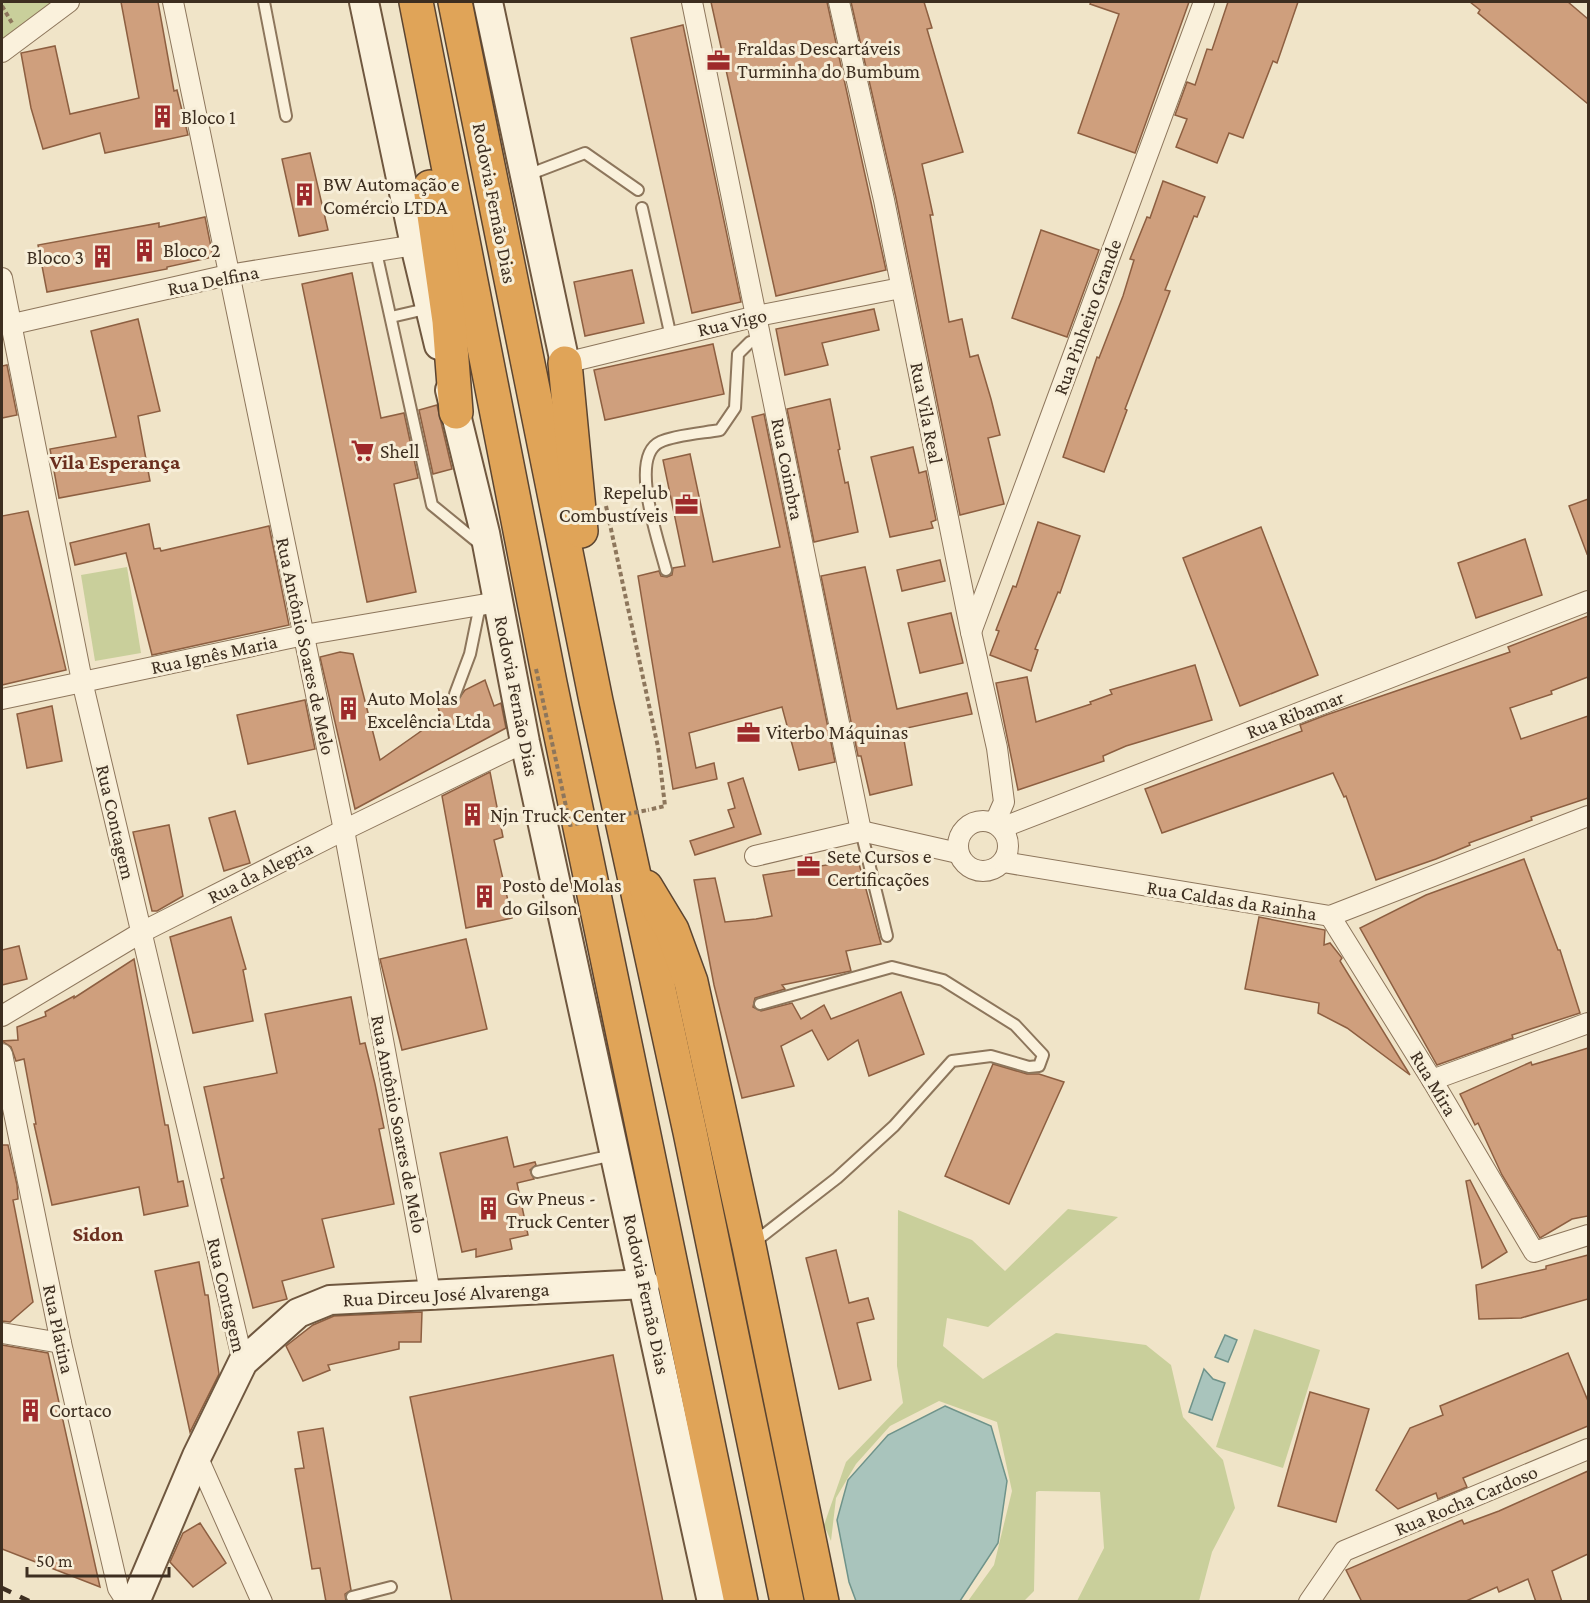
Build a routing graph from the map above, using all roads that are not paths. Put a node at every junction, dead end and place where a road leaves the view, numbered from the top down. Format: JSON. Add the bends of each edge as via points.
{"nodes":[{"id":1,"x":69,"y":2,"type":"edge"},
{"id":2,"x":172,"y":2,"type":"edge"},
{"id":3,"x":264,"y":2,"type":"edge"},
{"id":4,"x":364,"y":2,"type":"edge"},
{"id":5,"x":400,"y":2,"type":"edge"},
{"id":6,"x":416,"y":2,"type":"edge"},
{"id":7,"x":454,"y":2,"type":"edge"},
{"id":8,"x":488,"y":2,"type":"edge"},
{"id":9,"x":692,"y":2,"type":"edge"},
{"id":10,"x":839,"y":2,"type":"edge"},
{"id":11,"x":1204,"y":2,"type":"edge"},
{"id":12,"x":2,"y":52,"type":"edge"},
{"id":13,"x":286,"y":116,"type":"dead end"},
{"id":14,"x":525,"y":176,"type":"junction"},
{"id":15,"x":638,"y":190,"type":"dead end"},
{"id":16,"x":642,"y":208,"type":"dead end"},
{"id":17,"x":415,"y":245,"type":"junction"},
{"id":18,"x":376,"y":252,"type":"junction"},
{"id":19,"x":228,"y":275,"type":"junction"},
{"id":20,"x":2,"y":278,"type":"edge"},
{"id":21,"x":901,"y":288,"type":"junction"},
{"id":22,"x":431,"y":308,"type":"junction"},
{"id":23,"x":757,"y":316,"type":"junction"},
{"id":24,"x":390,"y":317,"type":"junction"},
{"id":25,"x":13,"y":324,"type":"junction"},
{"id":26,"x":671,"y":337,"type":"junction"},
{"id":27,"x":762,"y":339,"type":"junction"},
{"id":28,"x":565,"y":363,"type":"junction"},
{"id":29,"x":456,"y":412,"type":"junction"},
{"id":30,"x":488,"y":551,"type":"junction"},
{"id":31,"x":666,"y":570,"type":"dead end"},
{"id":32,"x":1588,"y":601,"type":"edge"},
{"id":33,"x":489,"y":604,"type":"junction"},
{"id":34,"x":971,"y":632,"type":"junction"},
{"id":35,"x":304,"y":635,"type":"junction"},
{"id":36,"x":82,"y":681,"type":"junction"},
{"id":37,"x":455,"y":694,"type":"dead end"},
{"id":38,"x":2,"y":699,"type":"edge"},
{"id":39,"x":596,"y":701,"type":"junction"},
{"id":40,"x":525,"y":742,"type":"junction"},
{"id":41,"x":1588,"y":816,"type":"edge"},
{"id":42,"x":996,"y":825,"type":"junction"},
{"id":43,"x":344,"y":830,"type":"junction"},
{"id":44,"x":861,"y":831,"type":"junction"},
{"id":45,"x":958,"y":853,"type":"junction"},
{"id":46,"x":755,"y":856,"type":"dead end"},
{"id":47,"x":631,"y":861,"type":"junction"},
{"id":48,"x":1003,"y":862,"type":"junction"},
{"id":49,"x":1330,"y":916,"type":"junction"},
{"id":50,"x":142,"y":932,"type":"junction"},
{"id":51,"x":887,"y":936,"type":"dead end"},
{"id":52,"x":760,"y":1004,"type":"dead end"},
{"id":53,"x":2,"y":1016,"type":"edge"},
{"id":54,"x":1588,"y":1023,"type":"edge"},
{"id":55,"x":2,"y":1054,"type":"edge"},
{"id":56,"x":1432,"y":1080,"type":"junction"},
{"id":57,"x":616,"y":1154,"type":"junction"},
{"id":58,"x":537,"y":1172,"type":"dead end"},
{"id":59,"x":1588,"y":1235,"type":"edge"},
{"id":60,"x":749,"y":1246,"type":"junction"},
{"id":61,"x":645,"y":1284,"type":"junction"},
{"id":62,"x":430,"y":1293,"type":"junction"},
{"id":63,"x":2,"y":1333,"type":"edge"},
{"id":64,"x":61,"y":1343,"type":"junction"},
{"id":65,"x":243,"y":1362,"type":"junction"},
{"id":66,"x":1588,"y":1449,"type":"edge"},
{"id":67,"x":197,"y":1456,"type":"junction"},
{"id":68,"x":391,"y":1587,"type":"dead end"},
{"id":69,"x":352,"y":1597,"type":"dead end"},
{"id":70,"x":127,"y":1602,"type":"edge"},
{"id":71,"x":135,"y":1602,"type":"edge"},
{"id":72,"x":262,"y":1602,"type":"edge"},
{"id":73,"x":712,"y":1602,"type":"edge"},
{"id":74,"x":741,"y":1602,"type":"edge"},
{"id":75,"x":788,"y":1602,"type":"edge"},
{"id":76,"x":822,"y":1602,"type":"edge"},
{"id":77,"x":1309,"y":1602,"type":"edge"}],
"edges":[{"from":1,"to":12,"type":"street"},
{"from":2,"to":19,"type":"street","name":"Rua Antônio Soares de Melo"},
{"from":3,"to":13,"type":"lane"},
{"from":4,"to":17,"type":"main road","name":"Rodovia Fernão Dias"},
{"from":5,"to":29,"type":"highway","via":[[449,321]]},
{"from":6,"to":74,"type":"highway","name":"Rodovia Fernão Dias","via":[[539,626]]},
{"from":7,"to":39,"type":"highway","name":"Rodovia Fernão Dias"},
{"from":8,"to":14,"type":"main road","name":"Rodovia Fernão Dias"},
{"from":9,"to":23,"type":"street","name":"Rua Coimbra"},
{"from":10,"to":21,"type":"street","name":"Rua Vila Real"},
{"from":11,"to":34,"type":"street","name":"Rua Pinheiro Grande"},
{"from":14,"to":15,"type":"lane","via":[[585,153]]},
{"from":14,"to":28,"type":"main road","name":"Rodovia Fernão Dias"},
{"from":16,"to":26,"type":"lane"},
{"from":17,"to":18,"type":"street","name":"Rua Delfina"},
{"from":17,"to":22,"type":"main road","name":"Rodovia Fernão Dias"},
{"from":18,"to":19,"type":"street","name":"Rua Delfina"},
{"from":18,"to":24,"type":"lane"},
{"from":19,"to":25,"type":"street","name":"Rua Delfina"},
{"from":19,"to":35,"type":"street","name":"Rua Antônio Soares de Melo"},
{"from":20,"to":25,"type":"street","name":"Rua Contagem"},
{"from":21,"to":23,"type":"street","name":"Rua Vigo"},
{"from":21,"to":34,"type":"street","name":"Rua Vila Real"},
{"from":22,"to":24,"type":"lane"},
{"from":22,"to":29,"type":"main road","name":"Rodovia Fernão Dias"},
{"from":23,"to":26,"type":"street","name":"Rua Vigo"},
{"from":23,"to":27,"type":"street","name":"Rua Coimbra"},
{"from":24,"to":30,"type":"lane","via":[[432,505]]},
{"from":25,"to":36,"type":"street","name":"Rua Contagem"},
{"from":26,"to":28,"type":"street","name":"Rua Vigo"},
{"from":27,"to":31,"type":"lane","via":[[750,342],[738,354],[735,408],[720,429],[659,442],[647,455],[644,477]]},
{"from":27,"to":44,"type":"street","name":"Rua Coimbra"},
{"from":28,"to":39,"type":"highway"},
{"from":29,"to":30,"type":"main road","name":"Rodovia Fernão Dias"},
{"from":30,"to":33,"type":"main road","name":"Rodovia Fernão Dias"},
{"from":32,"to":42,"type":"street","name":"Rua Ribamar"},
{"from":33,"to":35,"type":"street","name":"Rua Ignês Maria"},
{"from":33,"to":37,"type":"lane"},
{"from":33,"to":40,"type":"main road","name":"Rodovia Fernão Dias"},
{"from":34,"to":42,"type":"street","name":"Rua Vila Real","via":[[1003,790],[1004,802]]},
{"from":35,"to":36,"type":"street","name":"Rua Ignês Maria"},
{"from":35,"to":43,"type":"street","name":"Rua Antônio Soares de Melo"},
{"from":36,"to":38,"type":"street","name":"Rua Ignês Maria"},
{"from":36,"to":50,"type":"street","name":"Rua Contagem"},
{"from":39,"to":47,"type":"highway","name":"Rodovia Fernão Dias"},
{"from":40,"to":43,"type":"street","name":"Rua da Alegria"},
{"from":40,"to":57,"type":"main road","name":"Rodovia Fernão Dias"},
{"from":41,"to":49,"type":"street","name":"Rua Caldas da Rainha"},
{"from":42,"to":45,"type":"street","via":[[975,821],[968,825],[959,837]]},
{"from":42,"to":48,"type":"street","via":[[1005,834],[1008,848]]},
{"from":43,"to":50,"type":"street","name":"Rua da Alegria"},
{"from":43,"to":62,"type":"street","name":"Rua Antônio Soares de Melo"},
{"from":44,"to":45,"type":"street"},
{"from":44,"to":46,"type":"street"},
{"from":44,"to":51,"type":"lane","name":"Rua Coimbra"},
{"from":45,"to":48,"type":"street","via":[[967,866],[982,872]]},
{"from":47,"to":60,"type":"highway","via":[[672,930],[691,982]]},
{"from":47,"to":75,"type":"highway","name":"Rodovia Fernão Dias"},
{"from":48,"to":49,"type":"street","name":"Rua Caldas da Rainha"},
{"from":49,"to":56,"type":"street","name":"Rua Mira"},
{"from":50,"to":53,"type":"street","name":"Rua da Alegria"},
{"from":50,"to":65,"type":"street","name":"Rua Contagem"},
{"from":52,"to":60,"type":"lane","via":[[892,967],[943,980],[1015,1024],[1043,1055],[1039,1066],[1029,1067],[991,1056],[952,1061],[894,1126],[837,1178]]},
{"from":54,"to":56,"type":"street"},
{"from":55,"to":64,"type":"street","name":"Rua Platina"},
{"from":56,"to":59,"type":"street","name":"Rua Mira","via":[[1534,1252]]},
{"from":57,"to":58,"type":"lane"},
{"from":57,"to":61,"type":"main road","name":"Rodovia Fernão Dias"},
{"from":60,"to":76,"type":"highway"},
{"from":61,"to":62,"type":"main road","name":"Rua Dirceu José Alvarenga"},
{"from":61,"to":73,"type":"main road","name":"Rodovia Fernão Dias"},
{"from":62,"to":65,"type":"main road","name":"Rua Dirceu José Alvarenga","via":[[330,1300],[298,1313]]},
{"from":63,"to":64,"type":"street"},
{"from":64,"to":70,"type":"street","name":"Rua Platina","via":[[118,1588]]},
{"from":65,"to":67,"type":"main road","name":"Rua Dirceu José Alvarenga"},
{"from":66,"to":77,"type":"street","name":"Rua Rocha Cardoso","via":[[1344,1551]]},
{"from":67,"to":71,"type":"main road","name":"Rua Dirceu José Alvarenga"},
{"from":67,"to":72,"type":"street"},
{"from":68,"to":69,"type":"lane"}]}
